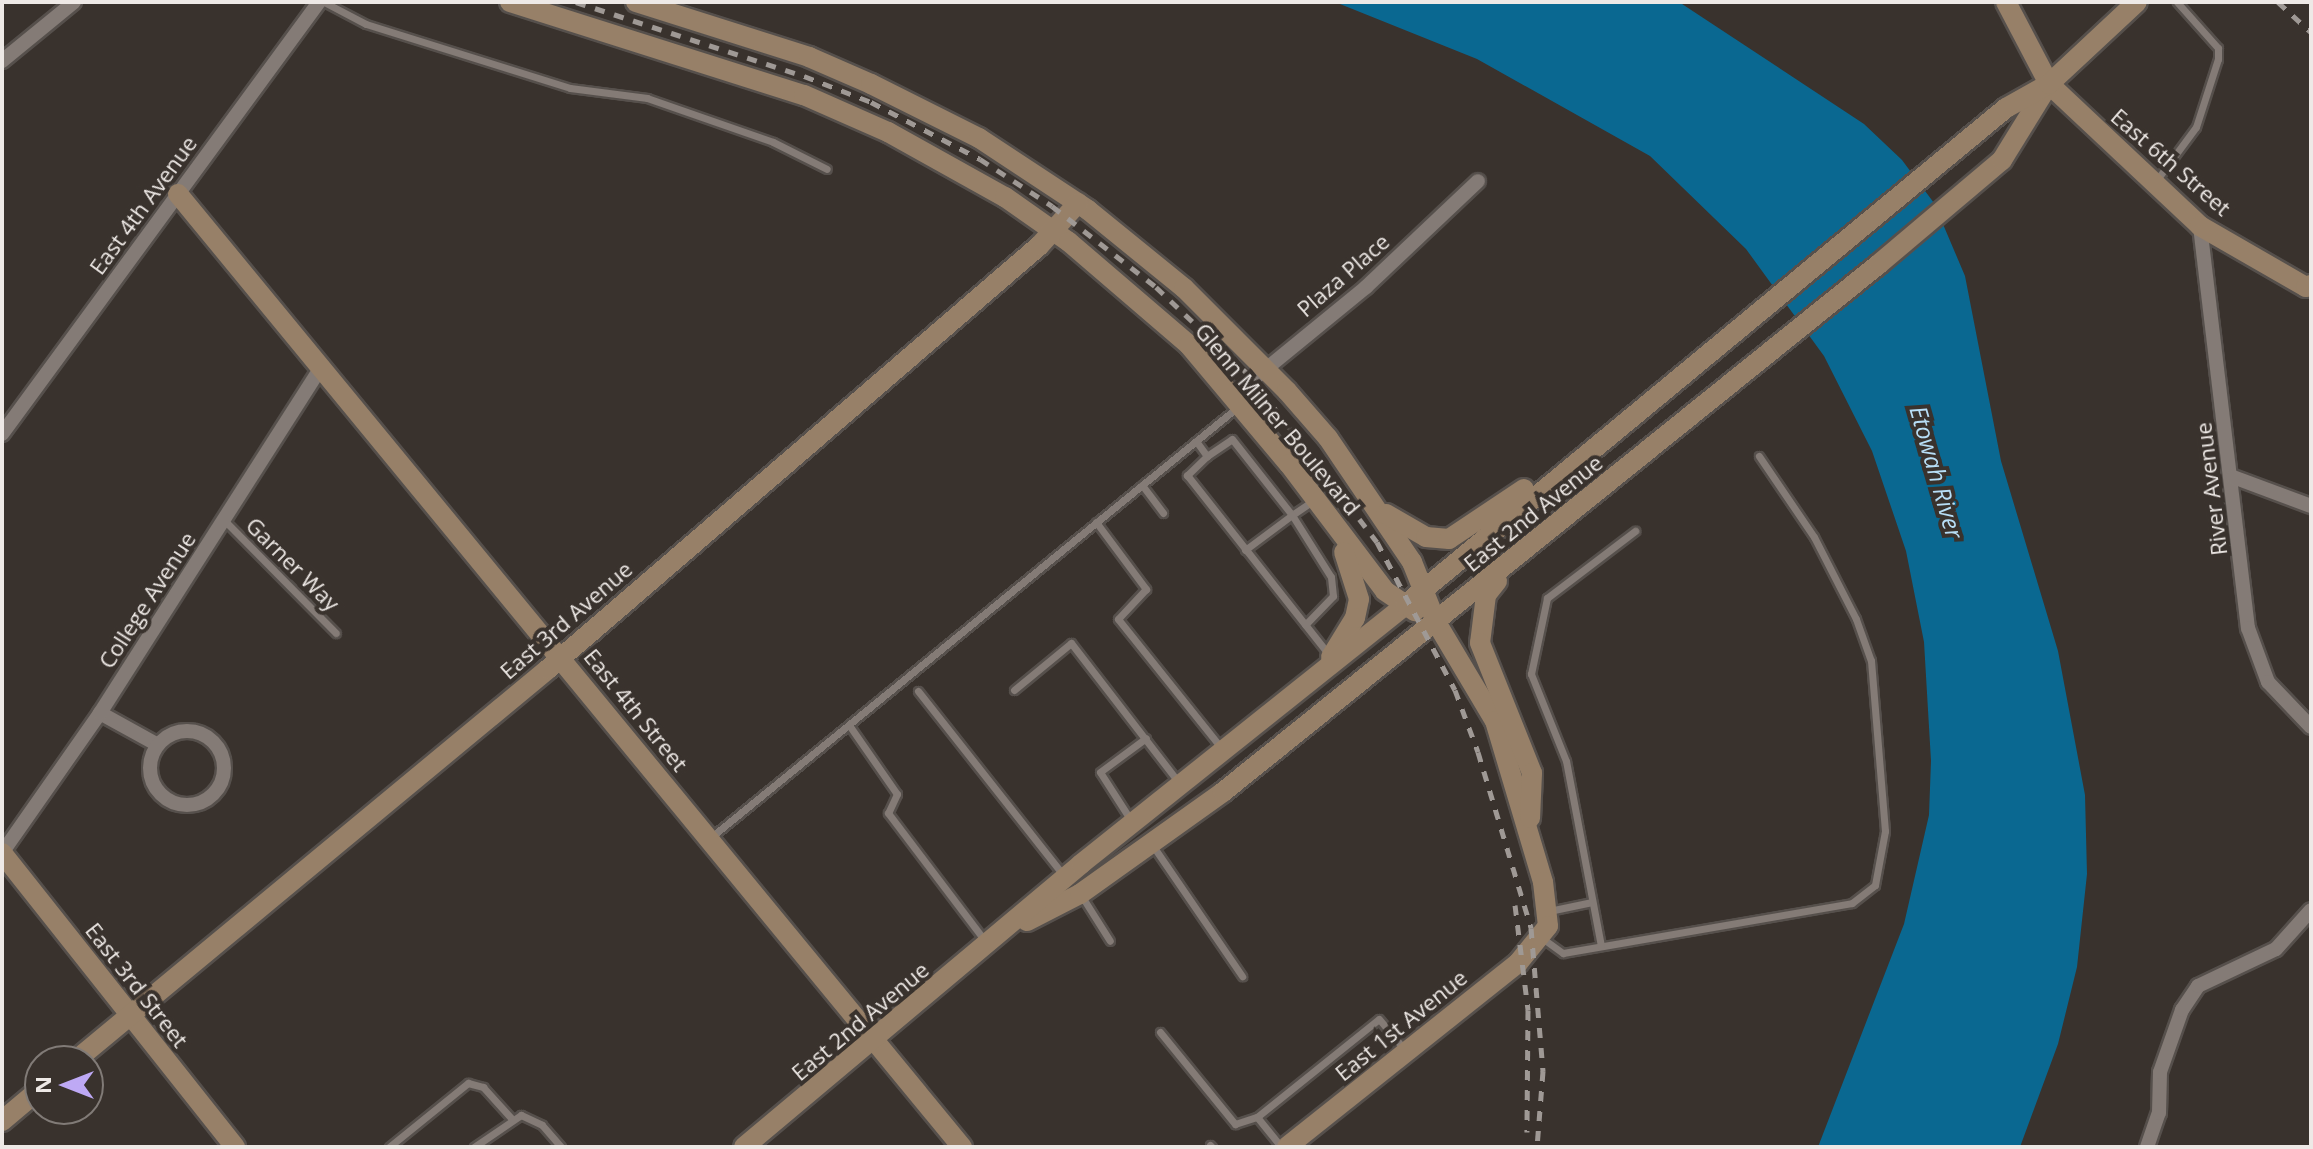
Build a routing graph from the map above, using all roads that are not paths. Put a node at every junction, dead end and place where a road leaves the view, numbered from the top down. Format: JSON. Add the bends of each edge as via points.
{"nodes":[{"id":1,"x":74,"y":2,"type":"edge"},
{"id":2,"x":322,"y":2,"type":"edge"},
{"id":3,"x":510,"y":2,"type":"edge"},
{"id":4,"x":636,"y":2,"type":"edge"},
{"id":5,"x":2006,"y":2,"type":"edge"},
{"id":6,"x":2137,"y":2,"type":"edge"},
{"id":7,"x":2177,"y":2,"type":"edge"},
{"id":8,"x":2,"y":61,"type":"edge"},
{"id":9,"x":2049,"y":84,"type":"junction"},
{"id":10,"x":827,"y":169,"type":"dead end"},
{"id":11,"x":1478,"y":181,"type":"dead end"},
{"id":12,"x":2154,"y":183,"type":"junction"},
{"id":13,"x":178,"y":194,"type":"junction"},
{"id":14,"x":1078,"y":203,"type":"junction"},
{"id":15,"x":2200,"y":226,"type":"junction"},
{"id":16,"x":1053,"y":231,"type":"junction"},
{"id":17,"x":2309,"y":287,"type":"edge"},
{"id":18,"x":322,"y":366,"type":"junction"},
{"id":19,"x":1267,"y":370,"type":"junction"},
{"id":20,"x":1237,"y":400,"type":"junction"},
{"id":21,"x":2,"y":434,"type":"edge"},
{"id":22,"x":1196,"y":441,"type":"junction"},
{"id":23,"x":1207,"y":456,"type":"junction"},
{"id":24,"x":1759,"y":456,"type":"dead end"},
{"id":25,"x":2233,"y":477,"type":"junction"},
{"id":26,"x":1142,"y":485,"type":"junction"},
{"id":27,"x":1548,"y":486,"type":"junction"},
{"id":28,"x":1316,"y":498,"type":"junction"},
{"id":29,"x":2311,"y":506,"type":"edge"},
{"id":30,"x":1378,"y":509,"type":"junction"},
{"id":31,"x":1163,"y":513,"type":"dead end"},
{"id":32,"x":1292,"y":515,"type":"junction"},
{"id":33,"x":224,"y":520,"type":"junction"},
{"id":34,"x":1096,"y":522,"type":"junction"},
{"id":35,"x":1635,"y":531,"type":"dead end"},
{"id":36,"x":1245,"y":550,"type":"junction"},
{"id":37,"x":1510,"y":564,"type":"junction"},
{"id":38,"x":1422,"y":589,"type":"junction"},
{"id":39,"x":1405,"y":605,"type":"junction"},
{"id":40,"x":1436,"y":622,"type":"junction"},
{"id":41,"x":1305,"y":625,"type":"junction"},
{"id":42,"x":336,"y":633,"type":"dead end"},
{"id":43,"x":561,"y":656,"type":"junction"},
{"id":44,"x":1326,"y":664,"type":"junction"},
{"id":45,"x":1014,"y":690,"type":"dead end"},
{"id":46,"x":918,"y":691,"type":"dead end"},
{"id":47,"x":100,"y":713,"type":"junction"},
{"id":48,"x":849,"y":725,"type":"junction"},
{"id":49,"x":2311,"y":727,"type":"edge"},
{"id":50,"x":1146,"y":738,"type":"junction"},
{"id":51,"x":158,"y":745,"type":"junction"},
{"id":52,"x":1224,"y":752,"type":"junction"},
{"id":53,"x":1182,"y":786,"type":"junction"},
{"id":54,"x":1133,"y":823,"type":"junction"},
{"id":55,"x":1529,"y":830,"type":"junction"},
{"id":56,"x":710,"y":838,"type":"junction"},
{"id":57,"x":1152,"y":844,"type":"junction"},
{"id":58,"x":2,"y":853,"type":"edge"},
{"id":59,"x":1065,"y":878,"type":"junction"},
{"id":60,"x":1080,"y":894,"type":"junction"},
{"id":61,"x":1592,"y":902,"type":"junction"},
{"id":62,"x":2311,"y":910,"type":"edge"},
{"id":63,"x":1549,"y":911,"type":"junction"},
{"id":64,"x":1006,"y":932,"type":"junction"},
{"id":65,"x":1542,"y":938,"type":"junction"},
{"id":66,"x":1110,"y":941,"type":"dead end"},
{"id":67,"x":989,"y":946,"type":"junction"},
{"id":68,"x":1601,"y":946,"type":"junction"},
{"id":69,"x":1242,"y":976,"type":"dead end"},
{"id":70,"x":130,"y":1015,"type":"junction"},
{"id":71,"x":1160,"y":1032,"type":"dead end"},
{"id":72,"x":874,"y":1038,"type":"junction"},
{"id":73,"x":94,"y":1045,"type":"edge"},
{"id":74,"x":1406,"y":1052,"type":"junction"},
{"id":75,"x":24,"y":1102,"type":"edge"},
{"id":76,"x":1257,"y":1117,"type":"junction"},
{"id":77,"x":511,"y":1118,"type":"junction"},
{"id":78,"x":2,"y":1121,"type":"edge"},
{"id":79,"x":235,"y":1147,"type":"edge"},
{"id":80,"x":389,"y":1147,"type":"edge"},
{"id":81,"x":474,"y":1147,"type":"edge"},
{"id":82,"x":561,"y":1147,"type":"edge"},
{"id":83,"x":744,"y":1147,"type":"edge"},
{"id":84,"x":962,"y":1147,"type":"edge"},
{"id":85,"x":1284,"y":1147,"type":"edge"},
{"id":86,"x":2147,"y":1147,"type":"edge"}],
"edges":[{"from":1,"to":8,"type":"street"},
{"from":2,"to":10,"type":"lane","via":[[366,24],[570,88],[647,98],[773,142]]},
{"from":2,"to":13,"type":"street","name":"East 4th Avenue"},
{"from":3,"to":16,"type":"street","name":"Glenn Milner Boulevard","via":[[804,95],[946,163]]},
{"from":4,"to":14,"type":"street","name":"Glenn Milner Boulevard","via":[[809,57],[871,84],[979,138]]},
{"from":5,"to":9,"type":"street","name":"East 6th Street"},
{"from":6,"to":9,"type":"street","name":"East 2nd Avenue"},
{"from":7,"to":12,"type":"lane","via":[[2218,48],[2218,59],[2196,127]]},
{"from":9,"to":12,"type":"street","name":"East 6th Street"},
{"from":9,"to":27,"type":"street","name":"East 2nd Avenue","via":[[2006,108]]},
{"from":9,"to":37,"type":"street","name":"East 2nd Avenue","via":[[2002,160]]},
{"from":11,"to":19,"type":"street","name":"Plaza Place"},
{"from":12,"to":15,"type":"street","name":"East 6th Street"},
{"from":13,"to":18,"type":"street","name":"East 4th Street"},
{"from":13,"to":21,"type":"street","name":"East 4th Avenue"},
{"from":14,"to":16,"type":"street","name":"East 3rd Avenue"},
{"from":14,"to":19,"type":"street","name":"Glenn Milner Boulevard","via":[[1184,288]]},
{"from":15,"to":17,"type":"street","name":"East 6th Street"},
{"from":15,"to":25,"type":"street","name":"River Avenue"},
{"from":16,"to":20,"type":"street","name":"Glenn Milner Boulevard","via":[[1189,345]]},
{"from":16,"to":43,"type":"street","name":"East 3rd Avenue"},
{"from":18,"to":33,"type":"street","name":"College Avenue"},
{"from":18,"to":43,"type":"street","name":"East 4th Street"},
{"from":19,"to":20,"type":"street","name":"Plaza Place"},
{"from":19,"to":30,"type":"street","name":"Glenn Milner Boulevard","via":[[1328,438]]},
{"from":20,"to":22,"type":"lane"},
{"from":20,"to":28,"type":"street","name":"Glenn Milner Boulevard"},
{"from":22,"to":23,"type":"lane"},
{"from":22,"to":26,"type":"lane"},
{"from":23,"to":32,"type":"lane","via":[[1232,439]]},
{"from":23,"to":36,"type":"lane","via":[[1187,475]]},
{"from":24,"to":68,"type":"lane","via":[[1814,537],[1871,661],[1885,831],[1875,885],[1852,903]]},
{"from":25,"to":29,"type":"street"},
{"from":25,"to":49,"type":"street","name":"River Avenue","via":[[2255,657],[2268,682]]},
{"from":26,"to":31,"type":"lane"},
{"from":26,"to":34,"type":"lane"},
{"from":27,"to":30,"type":"street","via":[[1523,489],[1464,534],[1449,539],[1413,532]]},
{"from":27,"to":38,"type":"street","name":"East 2nd Avenue"},
{"from":28,"to":32,"type":"lane"},
{"from":28,"to":39,"type":"street","name":"Glenn Milner Boulevard","via":[[1385,591]]},
{"from":28,"to":44,"type":"street","via":[[1358,584],[1355,618]]},
{"from":30,"to":38,"type":"street","name":"Glenn Milner Boulevard","via":[[1412,562]]},
{"from":32,"to":36,"type":"lane"},
{"from":32,"to":41,"type":"lane","via":[[1331,577],[1333,596]]},
{"from":33,"to":42,"type":"lane","name":"Garner Way"},
{"from":33,"to":47,"type":"street","name":"College Avenue"},
{"from":34,"to":48,"type":"lane"},
{"from":34,"to":52,"type":"lane","via":[[1146,589],[1118,619]]},
{"from":35,"to":61,"type":"lane","via":[[1547,598],[1531,674],[1566,761]]},
{"from":36,"to":41,"type":"lane"},
{"from":37,"to":40,"type":"street","name":"East 2nd Avenue"},
{"from":37,"to":55,"type":"street","via":[[1486,595],[1480,643],[1532,773]]},
{"from":38,"to":39,"type":"street","name":"East 2nd Avenue"},
{"from":38,"to":40,"type":"street","name":"Glenn Milner Boulevard"},
{"from":39,"to":40,"type":"street","name":"Glenn Milner Boulevard"},
{"from":39,"to":44,"type":"street","name":"East 2nd Avenue"},
{"from":40,"to":55,"type":"street","name":"Glenn Milner Boulevard","via":[[1490,710]]},
{"from":40,"to":57,"type":"street","name":"East 2nd Avenue"},
{"from":41,"to":44,"type":"lane"},
{"from":43,"to":56,"type":"street","name":"East 4th Street"},
{"from":43,"to":70,"type":"street","name":"East 3rd Avenue"},
{"from":44,"to":52,"type":"street","name":"East 2nd Avenue"},
{"from":45,"to":50,"type":"lane","via":[[1071,643]]},
{"from":46,"to":59,"type":"lane"},
{"from":47,"to":51,"type":"street"},
{"from":47,"to":58,"type":"street","name":"College Avenue"},
{"from":48,"to":56,"type":"lane"},
{"from":48,"to":67,"type":"lane","via":[[897,794],[888,813]]},
{"from":50,"to":53,"type":"lane"},
{"from":50,"to":54,"type":"lane","via":[[1100,772]]},
{"from":51,"to":51,"type":"street","via":[[151,776],[162,796],[185,805],[213,794],[223,764],[212,741],[180,732]]},
{"from":52,"to":53,"type":"street","name":"East 2nd Avenue"},
{"from":53,"to":54,"type":"street","name":"East 2nd Avenue"},
{"from":54,"to":59,"type":"street","name":"East 2nd Avenue"},
{"from":55,"to":63,"type":"street","name":"Glenn Milner Boulevard"},
{"from":56,"to":72,"type":"street","name":"East 4th Street"},
{"from":57,"to":60,"type":"street","name":"East 2nd Avenue"},
{"from":57,"to":69,"type":"lane"},
{"from":58,"to":70,"type":"street","name":"East 3rd Street"},
{"from":59,"to":64,"type":"street","name":"East 2nd Avenue"},
{"from":60,"to":64,"type":"street","name":"East 2nd Avenue"},
{"from":60,"to":66,"type":"lane"},
{"from":61,"to":63,"type":"lane"},
{"from":61,"to":68,"type":"lane"},
{"from":62,"to":86,"type":"street","via":[[2276,949],[2198,986],[2182,1010],[2160,1072],[2159,1113]]},
{"from":63,"to":65,"type":"street","name":"Glenn Milner Boulevard"},
{"from":64,"to":67,"type":"street","name":"East 2nd Avenue"},
{"from":65,"to":68,"type":"lane","via":[[1563,953]]},
{"from":65,"to":74,"type":"street","name":"East 1st Avenue"},
{"from":67,"to":72,"type":"street","name":"East 2nd Avenue"},
{"from":70,"to":73,"type":"street","name":"East 3rd Avenue"},
{"from":70,"to":79,"type":"street","name":"East 3rd Street"},
{"from":71,"to":76,"type":"lane","via":[[1235,1124]]},
{"from":72,"to":83,"type":"street","name":"East 2nd Avenue"},
{"from":72,"to":84,"type":"street","name":"East 4th Street"},
{"from":74,"to":76,"type":"lane","via":[[1379,1019]]},
{"from":74,"to":85,"type":"street","name":"East 1st Avenue"},
{"from":75,"to":78,"type":"street"},
{"from":76,"to":85,"type":"lane"},
{"from":77,"to":80,"type":"lane","via":[[483,1087],[468,1083]]},
{"from":77,"to":81,"type":"lane"},
{"from":77,"to":82,"type":"lane","via":[[532,1119]]}]}
